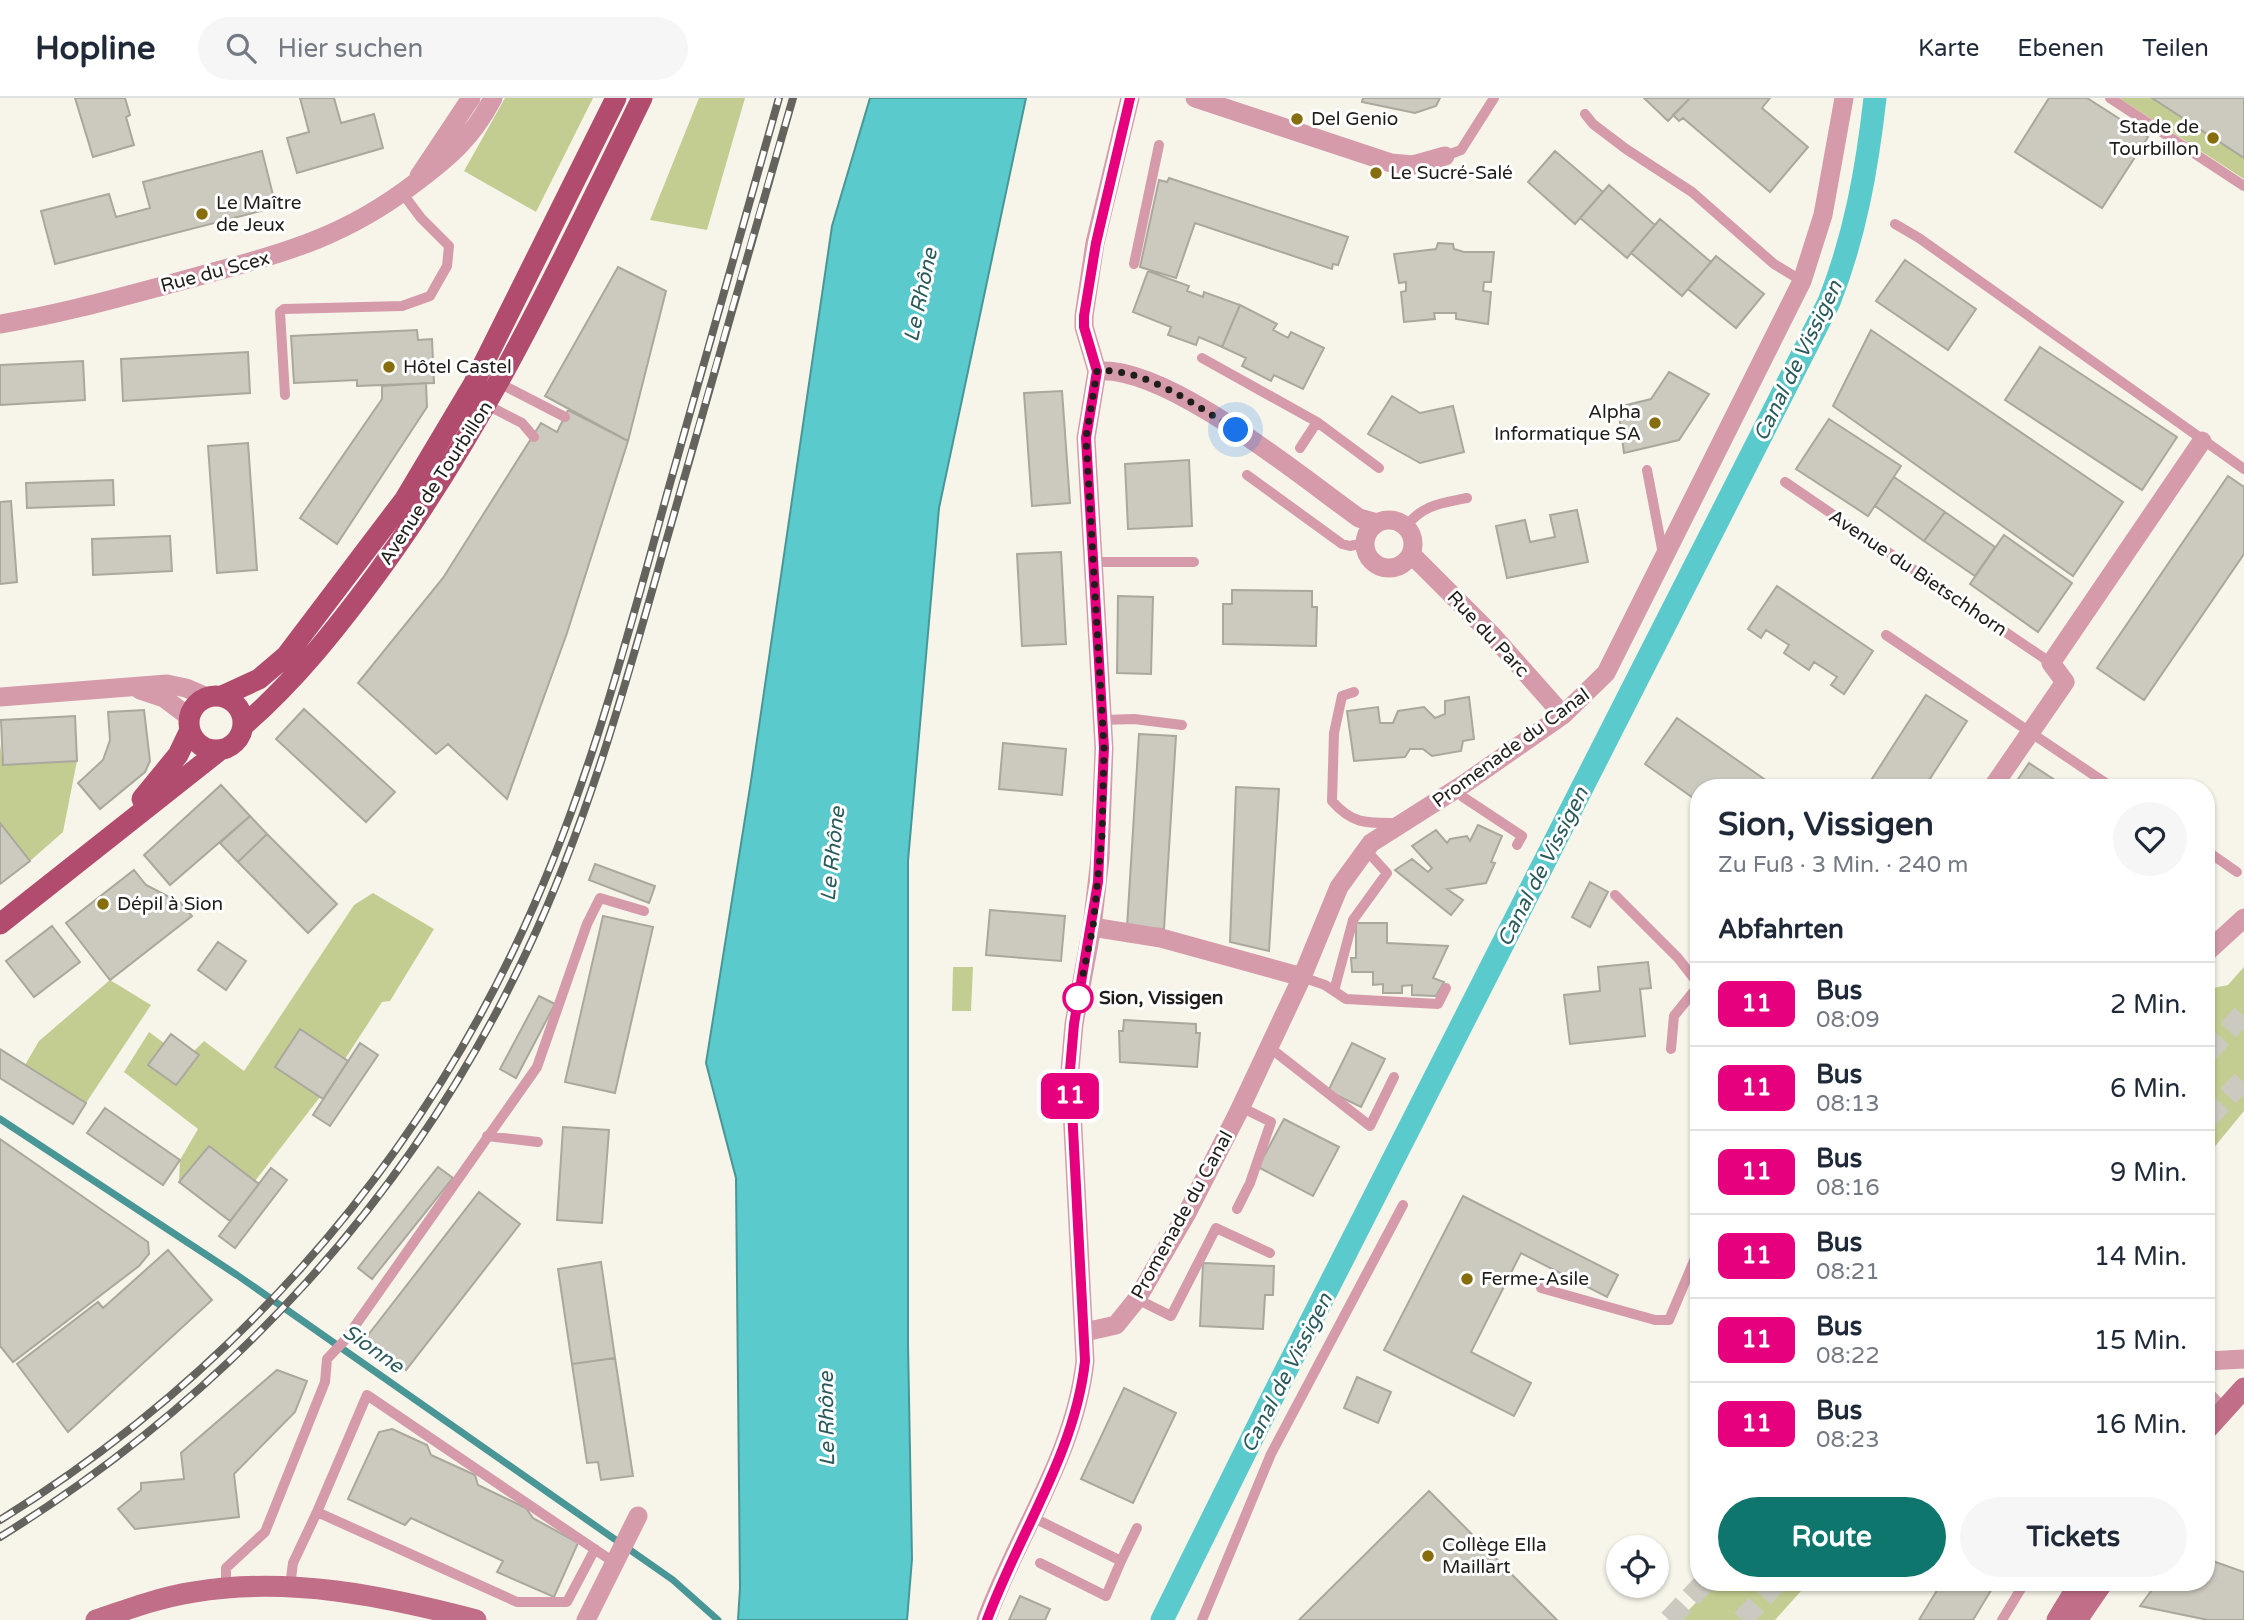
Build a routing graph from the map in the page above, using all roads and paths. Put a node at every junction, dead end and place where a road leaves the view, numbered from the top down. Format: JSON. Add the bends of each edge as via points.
{"nodes":[{"id":1,"x":471,"y":98,"type":"edge"},
{"id":2,"x":494,"y":98,"type":"edge"},
{"id":3,"x":616,"y":98,"type":"edge"},
{"id":4,"x":642,"y":98,"type":"edge"},
{"id":5,"x":1130,"y":98,"type":"edge"},
{"id":6,"x":1195,"y":98,"type":"edge"},
{"id":7,"x":1494,"y":98,"type":"edge"},
{"id":8,"x":1844,"y":98,"type":"edge"},
{"id":9,"x":2110,"y":98,"type":"edge"},
{"id":10,"x":1585,"y":114,"type":"dead end"},
{"id":11,"x":1158,"y":145,"type":"dead end"},
{"id":12,"x":1445,"y":156,"type":"joint"},
{"id":13,"x":2244,"y":186,"type":"edge"},
{"id":14,"x":409,"y":188,"type":"junction"},
{"id":15,"x":1895,"y":224,"type":"dead end"},
{"id":16,"x":1134,"y":264,"type":"dead end"},
{"id":17,"x":1802,"y":281,"type":"junction"},
{"id":18,"x":0,"y":324,"type":"edge"},
{"id":19,"x":1202,"y":358,"type":"dead end"},
{"id":20,"x":1097,"y":371,"type":"junction"},
{"id":21,"x":499,"y":383,"type":"junction"},
{"id":22,"x":285,"y":395,"type":"dead end"},
{"id":23,"x":487,"y":405,"type":"junction"},
{"id":24,"x":565,"y":417,"type":"dead end"},
{"id":25,"x":1317,"y":422,"type":"junction"},
{"id":26,"x":534,"y":437,"type":"dead end"},
{"id":27,"x":2202,"y":440,"type":"junction"},
{"id":28,"x":1300,"y":448,"type":"dead end"},
{"id":29,"x":1379,"y":468,"type":"dead end"},
{"id":30,"x":2244,"y":469,"type":"edge"},
{"id":31,"x":1647,"y":470,"type":"dead end"},
{"id":32,"x":1247,"y":475,"type":"dead end"},
{"id":33,"x":1785,"y":482,"type":"dead end"},
{"id":34,"x":1467,"y":498,"type":"dead end"},
{"id":35,"x":1377,"y":523,"type":"junction"},
{"id":36,"x":1406,"y":527,"type":"junction"},
{"id":37,"x":1364,"y":543,"type":"junction"},
{"id":38,"x":1411,"y":554,"type":"junction"},
{"id":39,"x":1664,"y":558,"type":"junction"},
{"id":40,"x":1093,"y":562,"type":"junction"},
{"id":41,"x":1194,"y":562,"type":"dead end"},
{"id":42,"x":1886,"y":635,"type":"dead end"},
{"id":43,"x":2051,"y":663,"type":"junction"},
{"id":44,"x":125,"y":688,"type":"junction"},
{"id":45,"x":1354,"y":692,"type":"dead end"},
{"id":46,"x":0,"y":697,"type":"edge"},
{"id":47,"x":215,"y":697,"type":"junction"},
{"id":48,"x":1563,"y":715,"type":"junction"},
{"id":49,"x":1102,"y":720,"type":"junction"},
{"id":50,"x":190,"y":723,"type":"junction"},
{"id":51,"x":1182,"y":725,"type":"dead end"},
{"id":52,"x":243,"y":726,"type":"junction"},
{"id":53,"x":2031,"y":731,"type":"junction"},
{"id":54,"x":220,"y":750,"type":"junction"},
{"id":55,"x":1998,"y":779,"type":"edge"},
{"id":56,"x":2100,"y":779,"type":"edge"},
{"id":57,"x":1457,"y":789,"type":"junction"},
{"id":58,"x":1402,"y":823,"type":"junction"},
{"id":59,"x":111,"y":835,"type":"junction"},
{"id":60,"x":1517,"y":845,"type":"dead end"},
{"id":61,"x":1366,"y":849,"type":"junction"},
{"id":62,"x":2215,"y":857,"type":"edge"},
{"id":63,"x":2237,"y":872,"type":"dead end"},
{"id":64,"x":1615,"y":895,"type":"dead end"},
{"id":65,"x":644,"y":911,"type":"dead end"},
{"id":66,"x":2244,"y":918,"type":"edge"},
{"id":67,"x":0,"y":924,"type":"edge"},
{"id":68,"x":1093,"y":927,"type":"junction"},
{"id":69,"x":2215,"y":945,"type":"edge"},
{"id":70,"x":1690,"y":973,"type":"edge"},
{"id":71,"x":1302,"y":976,"type":"junction"},
{"id":72,"x":1446,"y":988,"type":"dead end"},
{"id":73,"x":1334,"y":991,"type":"junction"},
{"id":74,"x":1690,"y":996,"type":"edge"},
{"id":75,"x":1269,"y":1047,"type":"junction"},
{"id":76,"x":1671,"y":1049,"type":"dead end"},
{"id":77,"x":1394,"y":1077,"type":"dead end"},
{"id":78,"x":1241,"y":1107,"type":"junction"},
{"id":79,"x":487,"y":1136,"type":"junction"},
{"id":80,"x":538,"y":1142,"type":"dead end"},
{"id":81,"x":1403,"y":1205,"type":"dead end"},
{"id":82,"x":1237,"y":1209,"type":"dead end"},
{"id":83,"x":1270,"y":1253,"type":"dead end"},
{"id":84,"x":1690,"y":1270,"type":"edge"},
{"id":85,"x":1541,"y":1288,"type":"dead end"},
{"id":86,"x":1136,"y":1299,"type":"junction"},
{"id":87,"x":1085,"y":1332,"type":"junction"},
{"id":88,"x":2244,"y":1359,"type":"edge"},
{"id":89,"x":2215,"y":1361,"type":"edge"},
{"id":90,"x":2244,"y":1388,"type":"edge"},
{"id":91,"x":2215,"y":1404,"type":"edge"},
{"id":92,"x":317,"y":1512,"type":"junction"},
{"id":93,"x":638,"y":1516,"type":"dead end"},
{"id":94,"x":1032,"y":1517,"type":"junction"},
{"id":95,"x":1137,"y":1528,"type":"dead end"},
{"id":96,"x":595,"y":1549,"type":"junction"},
{"id":97,"x":618,"y":1560,"type":"junction"},
{"id":98,"x":1121,"y":1561,"type":"junction"},
{"id":99,"x":1040,"y":1563,"type":"dead end"},
{"id":100,"x":290,"y":1586,"type":"junction"},
{"id":101,"x":226,"y":1588,"type":"junction"},
{"id":102,"x":2020,"y":1591,"type":"edge"},
{"id":103,"x":2075,"y":1591,"type":"edge"},
{"id":104,"x":2097,"y":1591,"type":"edge"},
{"id":105,"x":395,"y":1601,"type":"junction"},
{"id":106,"x":96,"y":1620,"type":"edge"},
{"id":107,"x":440,"y":1620,"type":"edge"},
{"id":108,"x":476,"y":1620,"type":"edge"},
{"id":109,"x":586,"y":1620,"type":"edge"},
{"id":110,"x":986,"y":1620,"type":"edge"},
{"id":111,"x":1202,"y":1620,"type":"edge"},
{"id":112,"x":2003,"y":1620,"type":"edge"},
{"id":113,"x":2057,"y":1620,"type":"edge"},
{"id":114,"x":2077,"y":1620,"type":"edge"}],
"edges":[{"from":1,"to":14,"type":"street","name":"Rue du Scex"},
{"from":2,"to":14,"type":"street","name":"Rue du Scex","via":[[456,152]]},
{"from":3,"to":47,"type":"main road","name":"Avenue de Tourbillon","via":[[472,385],[405,499],[286,656],[259,679]]},
{"from":4,"to":21,"type":"main road","name":"Avenue de Tourbillon"},
{"from":5,"to":20,"type":"street","via":[[1085,299],[1084,327]]},
{"from":6,"to":12,"type":"street","via":[[1391,163],[1413,165]]},
{"from":7,"to":12,"type":"lane","via":[[1461,150]]},
{"from":8,"to":17,"type":"street","name":"Promenade du Canal","via":[[1823,215]]},
{"from":9,"to":13,"type":"lane"},
{"from":10,"to":17,"type":"lane","via":[[1626,149],[1692,192],[1774,264]]},
{"from":11,"to":16,"type":"lane"},
{"from":14,"to":18,"type":"street","name":"Rue du Scex","via":[[339,233],[292,251],[75,310]]},
{"from":14,"to":22,"type":"lane","via":[[421,218],[449,246],[447,266],[430,296],[402,306],[284,309],[280,313]]},
{"from":15,"to":27,"type":"lane"},
{"from":17,"to":39,"type":"street","name":"Promenade du Canal"},
{"from":19,"to":25,"type":"lane"},
{"from":20,"to":35,"type":"street","via":[[1123,372],[1182,398],[1236,430],[1359,517]]},
{"from":20,"to":40,"type":"street","via":[[1086,438]]},
{"from":21,"to":23,"type":"main road","name":"Avenue de Tourbillon"},
{"from":21,"to":24,"type":"lane"},
{"from":23,"to":26,"type":"lane","via":[[522,423]]},
{"from":23,"to":52,"type":"main road","name":"Avenue de Tourbillon","via":[[408,531],[362,593],[285,688]]},
{"from":25,"to":28,"type":"lane"},
{"from":25,"to":29,"type":"lane"},
{"from":27,"to":30,"type":"lane"},
{"from":27,"to":43,"type":"street"},
{"from":31,"to":39,"type":"lane"},
{"from":32,"to":37,"type":"lane","via":[[1342,544]]},
{"from":33,"to":43,"type":"lane","name":"Avenue du Bietschhorn"},
{"from":34,"to":36,"type":"lane","via":[[1429,506],[1415,514]]},
{"from":35,"to":36,"type":"street","via":[[1392,520]]},
{"from":35,"to":37,"type":"street"},
{"from":36,"to":38,"type":"street","via":[[1413,540]]},
{"from":37,"to":38,"type":"street","via":[[1369,559],[1383,568],[1399,566]]},
{"from":38,"to":48,"type":"street","name":"Rue du Parc"},
{"from":39,"to":48,"type":"street","name":"Promenade du Canal","via":[[1606,673]]},
{"from":40,"to":41,"type":"lane"},
{"from":40,"to":49,"type":"street"},
{"from":42,"to":53,"type":"lane"},
{"from":43,"to":53,"type":"street","via":[[2065,682]]},
{"from":44,"to":46,"type":"street"},
{"from":44,"to":47,"type":"street","via":[[173,685]]},
{"from":44,"to":50,"type":"street","via":[[153,693]]},
{"from":45,"to":58,"type":"lane","via":[[1342,696],[1334,733],[1332,801],[1345,815],[1365,823]]},
{"from":47,"to":50,"type":"main road","via":[[195,705]]},
{"from":47,"to":52,"type":"main road","via":[[239,707]]},
{"from":48,"to":57,"type":"street","name":"Promenade du Canal"},
{"from":49,"to":51,"type":"lane"},
{"from":49,"to":68,"type":"street","via":[[1102,836]]},
{"from":50,"to":54,"type":"main road","via":[[202,746]]},
{"from":50,"to":59,"type":"main road","via":[[168,768]]},
{"from":52,"to":54,"type":"main road","via":[[236,742]]},
{"from":53,"to":55,"type":"street"},
{"from":53,"to":56,"type":"lane"},
{"from":54,"to":59,"type":"main road"},
{"from":57,"to":58,"type":"street","name":"Promenade du Canal"},
{"from":57,"to":60,"type":"lane","via":[[1522,836]]},
{"from":58,"to":61,"type":"street","name":"Promenade du Canal"},
{"from":59,"to":67,"type":"main road"},
{"from":61,"to":71,"type":"street","name":"Promenade du Canal","via":[[1339,887]]},
{"from":61,"to":73,"type":"lane","via":[[1387,873],[1353,920]]},
{"from":62,"to":63,"type":"lane"},
{"from":64,"to":70,"type":"lane"},
{"from":65,"to":79,"type":"lane","via":[[600,898],[537,1067]]},
{"from":66,"to":69,"type":"street"},
{"from":68,"to":71,"type":"street","via":[[1161,938]]},
{"from":68,"to":87,"type":"street","via":[[1070,1070]]},
{"from":71,"to":73,"type":"lane"},
{"from":71,"to":75,"type":"street","name":"Promenade du Canal"},
{"from":72,"to":73,"type":"lane","via":[[1438,1004],[1346,999]]},
{"from":74,"to":76,"type":"lane","via":[[1674,1016]]},
{"from":75,"to":77,"type":"lane","via":[[1370,1126]]},
{"from":75,"to":78,"type":"street","name":"Promenade du Canal"},
{"from":78,"to":82,"type":"lane","via":[[1271,1122]]},
{"from":78,"to":86,"type":"street","name":"Promenade du Canal"},
{"from":79,"to":80,"type":"lane"},
{"from":79,"to":101,"type":"lane","via":[[345,1340],[327,1359],[326,1382],[265,1532],[226,1568]]},
{"from":81,"to":111,"type":"lane","via":[[1272,1454]]},
{"from":83,"to":86,"type":"lane","via":[[1216,1228],[1171,1316]]},
{"from":84,"to":85,"type":"lane","via":[[1669,1320]]},
{"from":86,"to":87,"type":"street","name":"Promenade du Canal","via":[[1116,1325]]},
{"from":87,"to":94,"type":"street","via":[[1081,1393],[1064,1448]]},
{"from":88,"to":89,"type":"street"},
{"from":90,"to":91,"type":"main road"},
{"from":92,"to":96,"type":"lane","via":[[517,1602],[567,1602]]},
{"from":92,"to":96,"type":"lane","via":[[367,1395]]},
{"from":92,"to":100,"type":"lane","via":[[293,1563]]},
{"from":93,"to":97,"type":"street"},
{"from":94,"to":98,"type":"lane"},
{"from":94,"to":110,"type":"street"},
{"from":95,"to":98,"type":"lane"},
{"from":96,"to":97,"type":"lane"},
{"from":97,"to":109,"type":"street"},
{"from":98,"to":99,"type":"lane","via":[[1106,1596]]},
{"from":100,"to":101,"type":"main road"},
{"from":100,"to":105,"type":"main road"},
{"from":101,"to":106,"type":"main road","via":[[192,1592]]},
{"from":102,"to":112,"type":"lane"},
{"from":103,"to":113,"type":"main road"},
{"from":104,"to":114,"type":"main road"},
{"from":105,"to":107,"type":"main road"},
{"from":105,"to":108,"type":"main road"}]}
